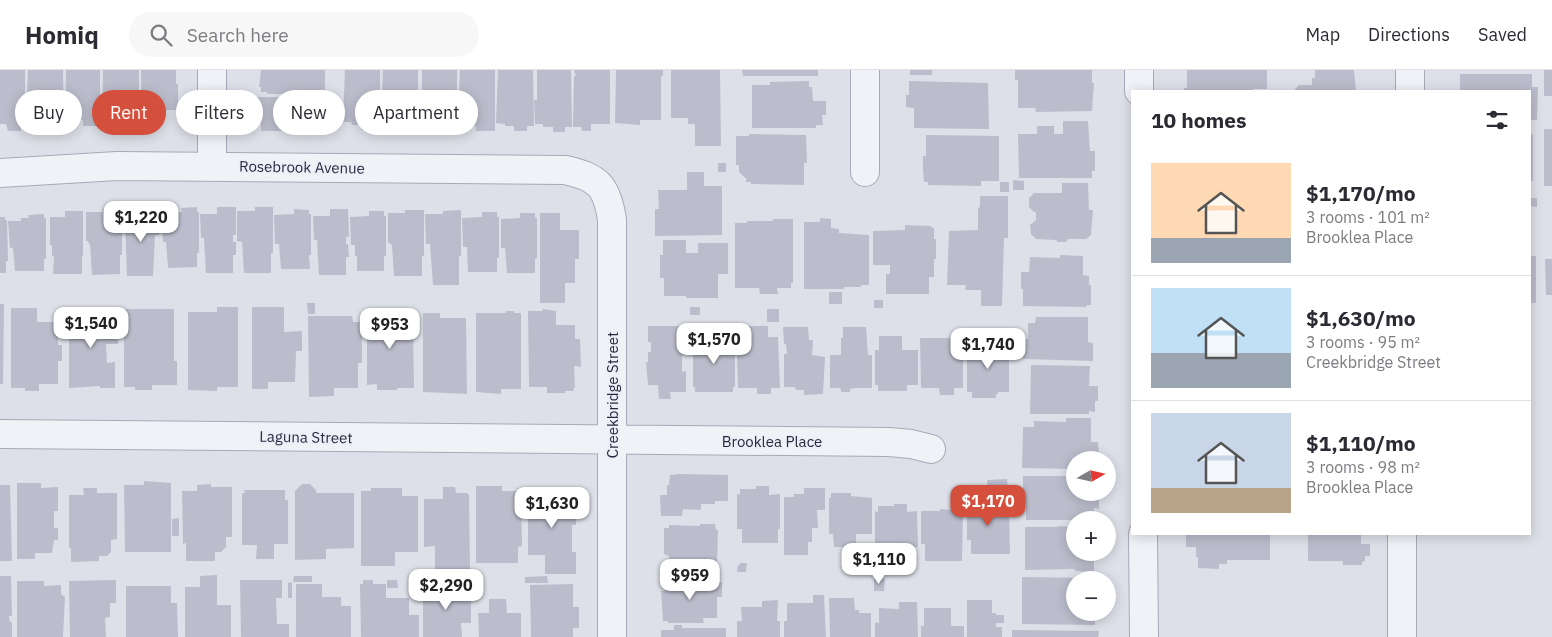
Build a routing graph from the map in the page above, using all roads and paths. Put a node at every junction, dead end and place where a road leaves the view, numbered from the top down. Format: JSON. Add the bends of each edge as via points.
{"nodes":[{"id":1,"x":212,"y":70,"type":"edge"},
{"id":2,"x":865,"y":70,"type":"edge"},
{"id":3,"x":1139,"y":70,"type":"edge"},
{"id":4,"x":1410,"y":70,"type":"edge"},
{"id":5,"x":1139,"y":90,"type":"edge"},
{"id":6,"x":1410,"y":90,"type":"edge"},
{"id":7,"x":212,"y":166,"type":"junction"},
{"id":8,"x":865,"y":172,"type":"dead end"},
{"id":9,"x":0,"y":173,"type":"edge"},
{"id":10,"x":600,"y":186,"type":"joint"},
{"id":11,"x":0,"y":434,"type":"edge"},
{"id":12,"x":612,"y":440,"type":"junction"},
{"id":13,"x":931,"y":449,"type":"dead end"},
{"id":14,"x":1143,"y":535,"type":"edge"},
{"id":15,"x":1402,"y":535,"type":"edge"},
{"id":16,"x":612,"y":637,"type":"edge"},
{"id":17,"x":1144,"y":637,"type":"edge"},
{"id":18,"x":1402,"y":637,"type":"edge"}],
"edges":[{"from":1,"to":7,"type":"street"},
{"from":2,"to":8,"type":"street"},
{"from":3,"to":5,"type":"street"},
{"from":4,"to":6,"type":"street"},
{"from":7,"to":9,"type":"street","name":"Rosebrook Avenue","via":[[117,166]]},
{"from":7,"to":10,"type":"street","name":"Rosebrook Avenue","via":[[565,170],[584,174]]},
{"from":10,"to":12,"type":"street","name":"Creekbridge Street","via":[[609,201],[612,220]]},
{"from":11,"to":12,"type":"street","name":"Laguna Street"},
{"from":12,"to":13,"type":"street","name":"Brooklea Place","via":[[889,442]]},
{"from":12,"to":16,"type":"street","name":"Creekbridge Street"},
{"from":14,"to":17,"type":"street"},
{"from":15,"to":18,"type":"street"}]}
